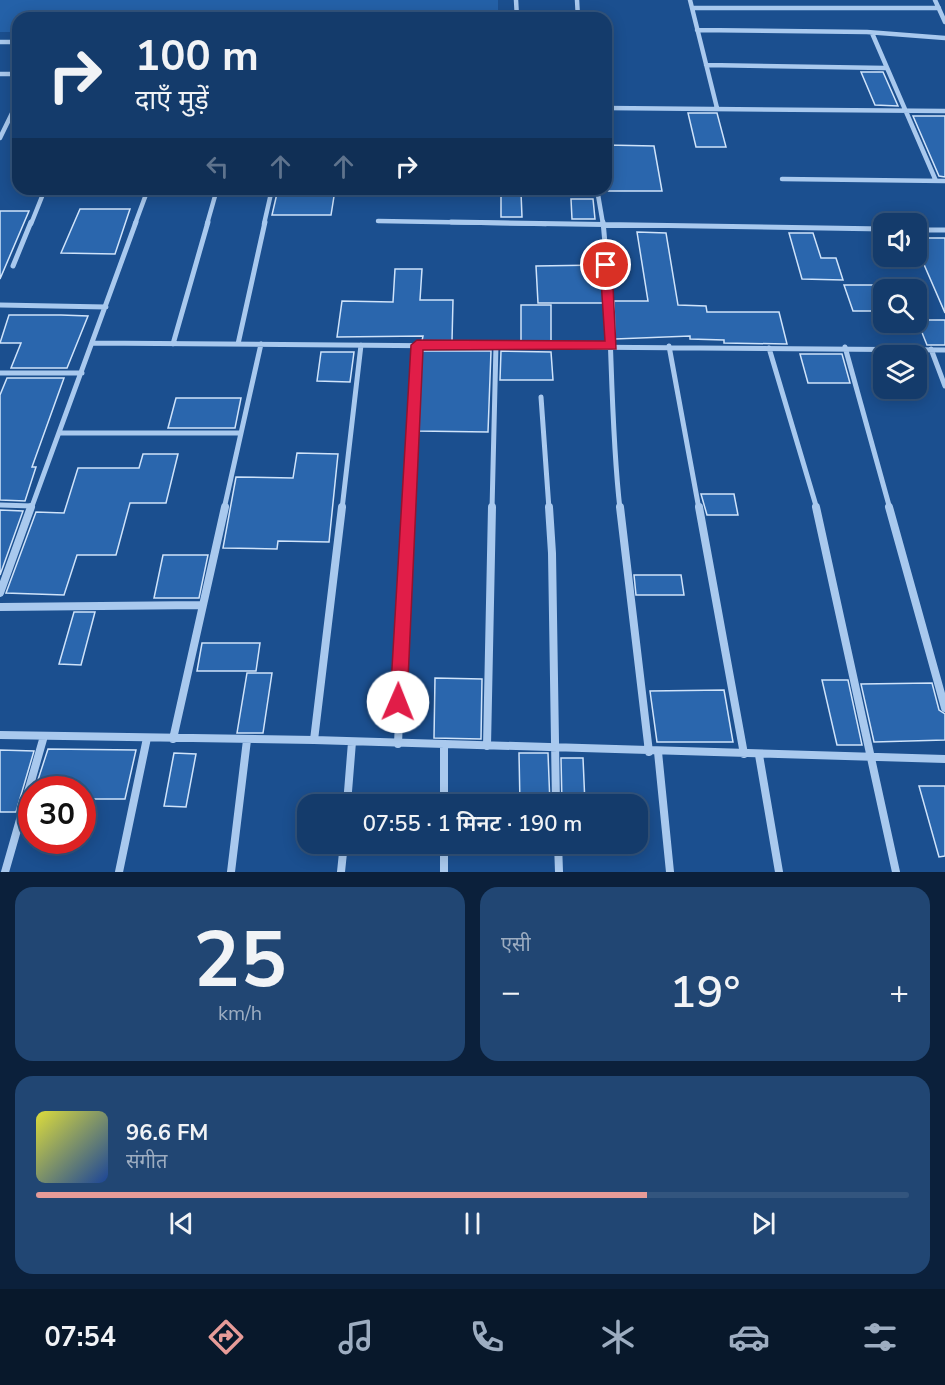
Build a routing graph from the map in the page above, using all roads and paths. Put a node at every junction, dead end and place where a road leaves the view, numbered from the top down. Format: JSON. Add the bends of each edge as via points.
{"nodes":[{"id":1,"x":690,"y":0,"type":"edge"},
{"id":2,"x":935,"y":0,"type":"edge"},
{"id":3,"x":692,"y":8,"type":"junction"},
{"id":4,"x":939,"y":8,"type":"junction"},
{"id":5,"x":945,"y":22,"type":"edge"},
{"id":6,"x":697,"y":30,"type":"junction"},
{"id":7,"x":872,"y":33,"type":"junction"},
{"id":8,"x":945,"y":38,"type":"edge"},
{"id":9,"x":706,"y":65,"type":"junction"},
{"id":10,"x":885,"y":68,"type":"junction"},
{"id":11,"x":612,"y":108,"type":"edge"},
{"id":12,"x":717,"y":108,"type":"junction"},
{"id":13,"x":903,"y":110,"type":"junction"},
{"id":14,"x":945,"y":111,"type":"edge"},
{"id":15,"x":12,"y":113,"type":"edge"},
{"id":16,"x":0,"y":138,"type":"edge"},
{"id":17,"x":782,"y":179,"type":"dead end"},
{"id":18,"x":936,"y":181,"type":"junction"},
{"id":19,"x":945,"y":181,"type":"edge"},
{"id":20,"x":43,"y":195,"type":"edge"},
{"id":21,"x":146,"y":195,"type":"edge"},
{"id":22,"x":215,"y":195,"type":"edge"},
{"id":23,"x":271,"y":195,"type":"edge"},
{"id":24,"x":598,"y":195,"type":"edge"},
{"id":25,"x":378,"y":220,"type":"dead end"},
{"id":26,"x":603,"y":224,"type":"junction"},
{"id":27,"x":873,"y":229,"type":"edge"},
{"id":28,"x":927,"y":230,"type":"edge"},
{"id":29,"x":945,"y":230,"type":"edge"},
{"id":30,"x":13,"y":266,"type":"dead end"},
{"id":31,"x":0,"y":305,"type":"edge"},
{"id":32,"x":106,"y":308,"type":"junction"},
{"id":33,"x":92,"y":343,"type":"junction"},
{"id":34,"x":173,"y":344,"type":"junction"},
{"id":35,"x":238,"y":344,"type":"junction"},
{"id":36,"x":261,"y":344,"type":"junction"},
{"id":37,"x":361,"y":345,"type":"junction"},
{"id":38,"x":417,"y":345,"type":"junction"},
{"id":39,"x":496,"y":345,"type":"junction"},
{"id":40,"x":612,"y":346,"type":"junction"},
{"id":41,"x":669,"y":346,"type":"junction"},
{"id":42,"x":845,"y":347,"type":"junction"},
{"id":43,"x":769,"y":348,"type":"junction"},
{"id":44,"x":931,"y":349,"type":"junction"},
{"id":45,"x":945,"y":350,"type":"edge"},
{"id":46,"x":0,"y":373,"type":"edge"},
{"id":47,"x":82,"y":373,"type":"junction"},
{"id":48,"x":945,"y":386,"type":"edge"},
{"id":49,"x":541,"y":397,"type":"dead end"},
{"id":50,"x":60,"y":433,"type":"junction"},
{"id":51,"x":240,"y":433,"type":"junction"},
{"id":52,"x":0,"y":506,"type":"edge"},
{"id":53,"x":32,"y":506,"type":"junction"},
{"id":54,"x":0,"y":592,"type":"edge"},
{"id":55,"x":202,"y":605,"type":"junction"},
{"id":56,"x":0,"y":607,"type":"edge"},
{"id":57,"x":945,"y":708,"type":"edge"},
{"id":58,"x":0,"y":735,"type":"edge"},
{"id":59,"x":44,"y":736,"type":"junction"},
{"id":60,"x":147,"y":738,"type":"junction"},
{"id":61,"x":173,"y":739,"type":"junction"},
{"id":62,"x":247,"y":740,"type":"junction"},
{"id":63,"x":314,"y":740,"type":"junction"},
{"id":64,"x":352,"y":742,"type":"junction"},
{"id":65,"x":398,"y":744,"type":"junction"},
{"id":66,"x":444,"y":745,"type":"junction"},
{"id":67,"x":487,"y":746,"type":"junction"},
{"id":68,"x":554,"y":748,"type":"junction"},
{"id":69,"x":653,"y":752,"type":"junction"},
{"id":70,"x":744,"y":754,"type":"junction"},
{"id":71,"x":759,"y":754,"type":"junction"},
{"id":72,"x":873,"y":758,"type":"junction"},
{"id":73,"x":945,"y":759,"type":"edge"},
{"id":74,"x":348,"y":794,"type":"edge"},
{"id":75,"x":444,"y":794,"type":"edge"},
{"id":76,"x":556,"y":794,"type":"edge"},
{"id":77,"x":343,"y":854,"type":"edge"},
{"id":78,"x":444,"y":854,"type":"edge"},
{"id":79,"x":558,"y":854,"type":"edge"},
{"id":80,"x":5,"y":872,"type":"edge"},
{"id":81,"x":120,"y":872,"type":"edge"},
{"id":82,"x":231,"y":872,"type":"edge"},
{"id":83,"x":341,"y":872,"type":"edge"},
{"id":84,"x":444,"y":872,"type":"edge"},
{"id":85,"x":559,"y":872,"type":"edge"},
{"id":86,"x":670,"y":872,"type":"edge"},
{"id":87,"x":779,"y":872,"type":"edge"},
{"id":88,"x":896,"y":872,"type":"edge"}],
"edges":[{"from":1,"to":3,"type":"street"},
{"from":2,"to":4,"type":"street"},
{"from":3,"to":4,"type":"street"},
{"from":3,"to":6,"type":"street"},
{"from":4,"to":5,"type":"street"},
{"from":6,"to":7,"type":"street"},
{"from":6,"to":9,"type":"street"},
{"from":7,"to":8,"type":"street"},
{"from":7,"to":10,"type":"street"},
{"from":9,"to":10,"type":"street"},
{"from":9,"to":12,"type":"street"},
{"from":10,"to":13,"type":"street"},
{"from":11,"to":12,"type":"street"},
{"from":12,"to":13,"type":"street"},
{"from":13,"to":14,"type":"street"},
{"from":13,"to":18,"type":"street"},
{"from":15,"to":16,"type":"street"},
{"from":17,"to":18,"type":"street"},
{"from":18,"to":19,"type":"street"},
{"from":20,"to":30,"type":"street"},
{"from":21,"to":32,"type":"street"},
{"from":22,"to":34,"type":"street"},
{"from":23,"to":35,"type":"street"},
{"from":24,"to":26,"type":"street"},
{"from":25,"to":26,"type":"street"},
{"from":26,"to":27,"type":"street"},
{"from":26,"to":40,"type":"street"},
{"from":28,"to":29,"type":"street"},
{"from":31,"to":32,"type":"street"},
{"from":32,"to":33,"type":"street"},
{"from":33,"to":34,"type":"street"},
{"from":33,"to":47,"type":"street"},
{"from":34,"to":35,"type":"street"},
{"from":35,"to":36,"type":"street"},
{"from":36,"to":37,"type":"street"},
{"from":36,"to":51,"type":"street"},
{"from":37,"to":38,"type":"street"},
{"from":37,"to":63,"type":"street"},
{"from":38,"to":39,"type":"street"},
{"from":38,"to":65,"type":"street"},
{"from":39,"to":40,"type":"street"},
{"from":39,"to":67,"type":"street"},
{"from":40,"to":41,"type":"street"},
{"from":40,"to":69,"type":"street","via":[[614,459]]},
{"from":41,"to":43,"type":"street"},
{"from":41,"to":70,"type":"street"},
{"from":42,"to":43,"type":"street"},
{"from":42,"to":44,"type":"street"},
{"from":42,"to":57,"type":"street"},
{"from":43,"to":72,"type":"street","via":[[824,533]]},
{"from":44,"to":45,"type":"street"},
{"from":44,"to":48,"type":"street"},
{"from":46,"to":47,"type":"street"},
{"from":47,"to":50,"type":"street"},
{"from":49,"to":68,"type":"street","via":[[552,553]]},
{"from":50,"to":51,"type":"street"},
{"from":50,"to":53,"type":"street"},
{"from":51,"to":55,"type":"street"},
{"from":52,"to":53,"type":"street"},
{"from":53,"to":54,"type":"street"},
{"from":55,"to":56,"type":"street"},
{"from":55,"to":61,"type":"street"},
{"from":58,"to":59,"type":"street"},
{"from":59,"to":60,"type":"street"},
{"from":59,"to":80,"type":"street"},
{"from":60,"to":61,"type":"street"},
{"from":60,"to":81,"type":"street"},
{"from":61,"to":62,"type":"street"},
{"from":62,"to":63,"type":"street"},
{"from":62,"to":82,"type":"street"},
{"from":63,"to":64,"type":"street"},
{"from":64,"to":65,"type":"street"},
{"from":64,"to":74,"type":"street"},
{"from":65,"to":66,"type":"street"},
{"from":66,"to":67,"type":"street"},
{"from":66,"to":75,"type":"street"},
{"from":67,"to":68,"type":"street"},
{"from":68,"to":69,"type":"street"},
{"from":68,"to":76,"type":"street"},
{"from":69,"to":70,"type":"street"},
{"from":69,"to":86,"type":"street"},
{"from":70,"to":71,"type":"street"},
{"from":71,"to":72,"type":"street"},
{"from":71,"to":87,"type":"street"},
{"from":72,"to":73,"type":"street"},
{"from":72,"to":88,"type":"street"},
{"from":77,"to":83,"type":"street"},
{"from":78,"to":84,"type":"street"},
{"from":79,"to":85,"type":"street"}]}
